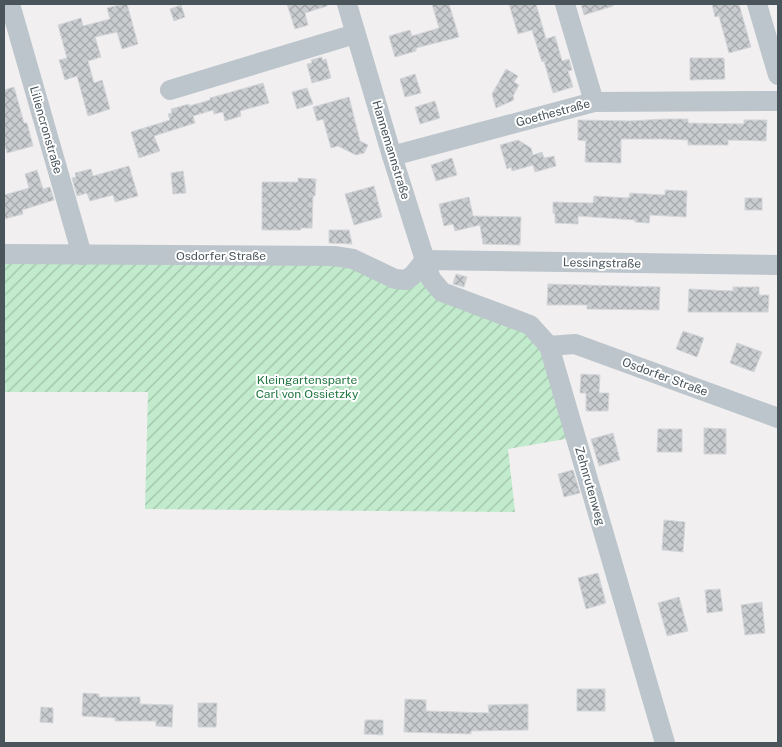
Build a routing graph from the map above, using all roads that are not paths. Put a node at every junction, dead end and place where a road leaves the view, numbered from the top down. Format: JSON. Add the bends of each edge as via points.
{"nodes":[{"id":1,"x":10,"y":4,"type":"edge"},
{"id":2,"x":347,"y":4,"type":"edge"},
{"id":3,"x":566,"y":4,"type":"edge"},
{"id":4,"x":757,"y":4,"type":"edge"},
{"id":5,"x":356,"y":34,"type":"junction"},
{"id":6,"x":778,"y":74,"type":"edge"},
{"id":7,"x":170,"y":90,"type":"dead end"},
{"id":8,"x":778,"y":101,"type":"edge"},
{"id":9,"x":594,"y":102,"type":"junction"},
{"id":10,"x":392,"y":156,"type":"junction"},
{"id":11,"x":4,"y":254,"type":"edge"},
{"id":12,"x":82,"y":255,"type":"junction"},
{"id":13,"x":425,"y":260,"type":"junction"},
{"id":14,"x":778,"y":265,"type":"edge"},
{"id":15,"x":442,"y":292,"type":"joint"},
{"id":16,"x":549,"y":346,"type":"junction"},
{"id":17,"x":778,"y":418,"type":"edge"},
{"id":18,"x":665,"y":743,"type":"edge"}],
"edges":[{"from":1,"to":12,"type":"street","name":"Liliencronstraße"},
{"from":2,"to":5,"type":"street","name":"Hannemannstraße"},
{"from":3,"to":9,"type":"street"},
{"from":4,"to":6,"type":"street"},
{"from":5,"to":7,"type":"street"},
{"from":5,"to":10,"type":"street","name":"Hannemannstraße"},
{"from":8,"to":9,"type":"street","name":"Goethestraße"},
{"from":9,"to":10,"type":"street","name":"Goethestraße"},
{"from":10,"to":13,"type":"street","name":"Hannemannstraße"},
{"from":11,"to":12,"type":"street","name":"Osdorfer Straße"},
{"from":12,"to":13,"type":"street","name":"Osdorfer Straße","via":[[334,256],[353,259],[395,280],[413,276]]},
{"from":13,"to":14,"type":"street","name":"Lessingstraße"},
{"from":13,"to":15,"type":"street","name":"Hannemannstraße","via":[[431,278]]},
{"from":15,"to":16,"type":"street","name":"Zehnrutenweg","via":[[530,325]]},
{"from":16,"to":17,"type":"street","name":"Osdorfer Straße","via":[[575,344]]},
{"from":16,"to":18,"type":"street","name":"Zehnrutenweg"}]}
